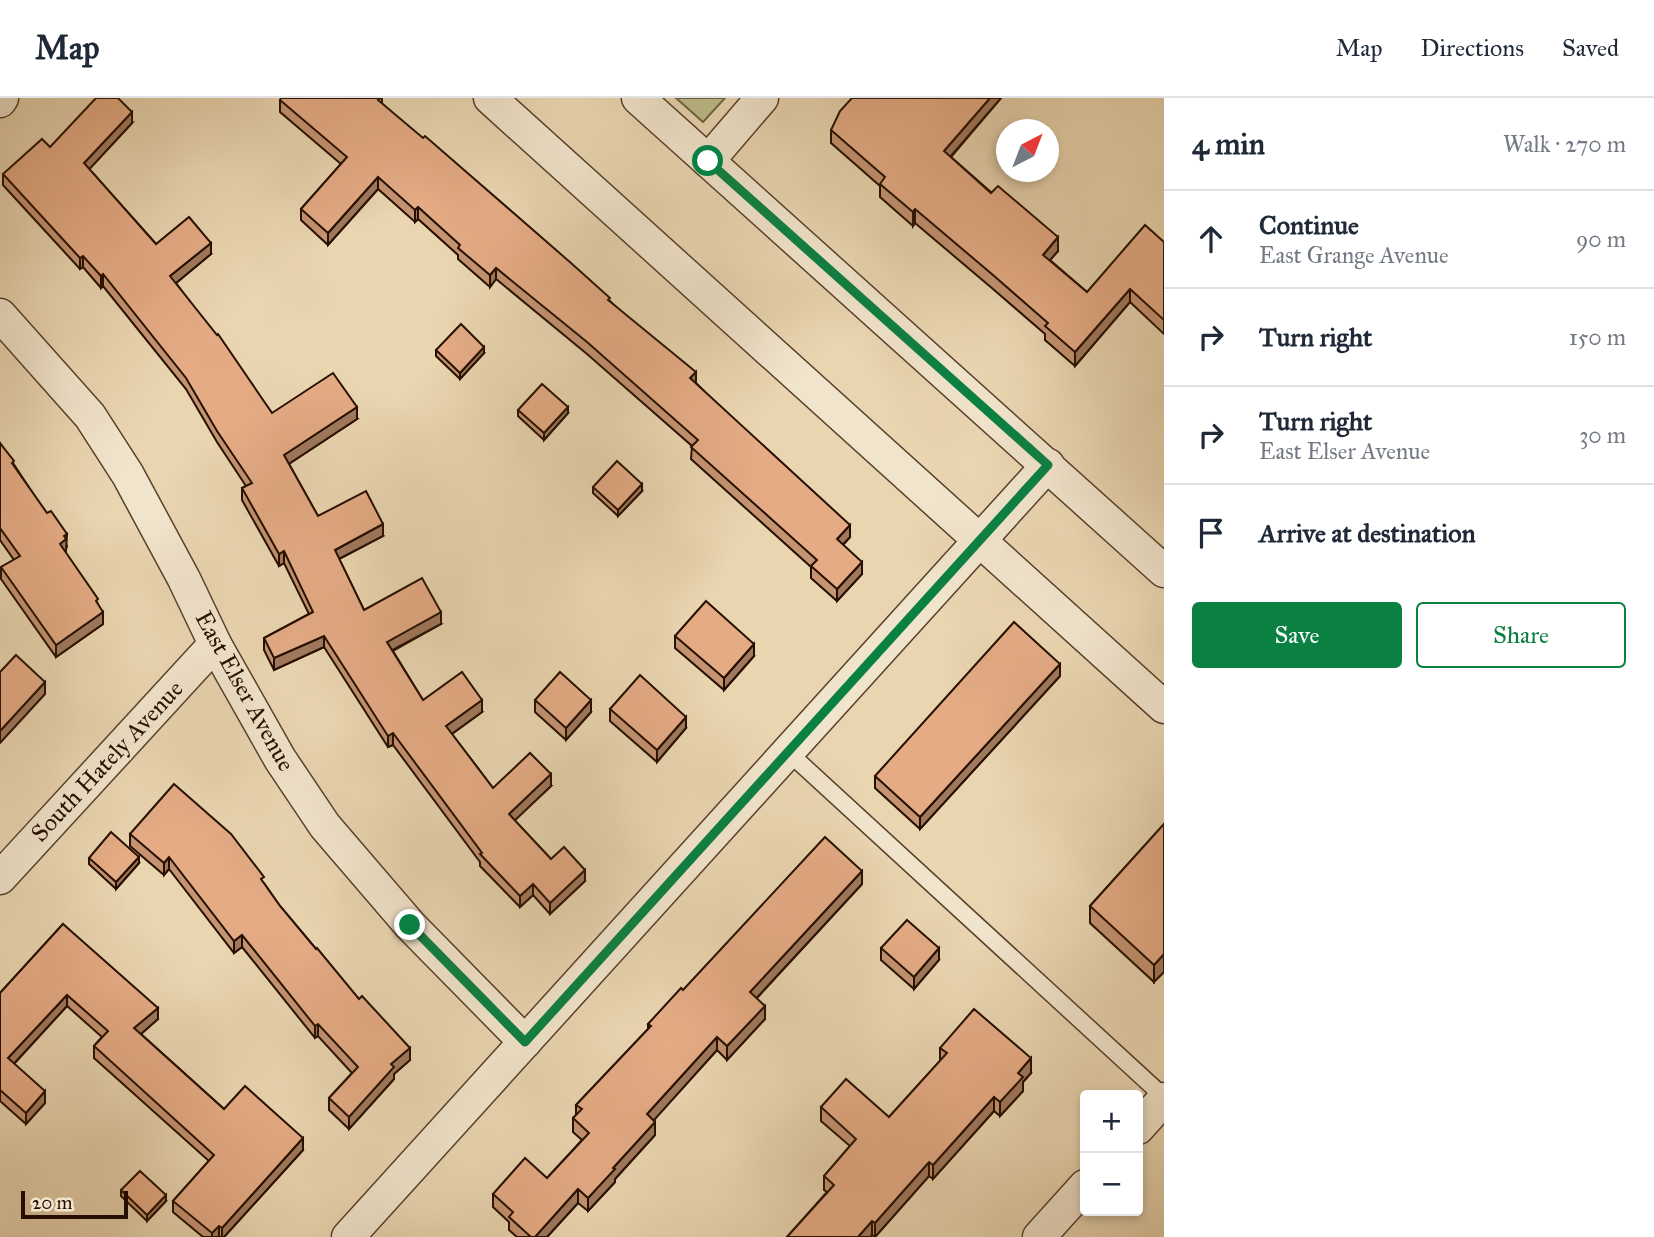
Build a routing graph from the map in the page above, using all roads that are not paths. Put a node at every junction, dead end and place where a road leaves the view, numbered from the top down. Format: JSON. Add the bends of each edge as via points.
{"nodes":[{"id":1,"x":490,"y":98,"type":"edge"},
{"id":2,"x":638,"y":98,"type":"edge"},
{"id":3,"x":762,"y":98,"type":"edge"},
{"id":4,"x":708,"y":161,"type":"junction"},
{"id":5,"x":0,"y":315,"type":"edge"},
{"id":6,"x":1048,"y":465,"type":"junction"},
{"id":7,"x":980,"y":540,"type":"junction"},
{"id":8,"x":1164,"y":571,"type":"edge"},
{"id":9,"x":215,"y":644,"type":"junction"},
{"id":10,"x":1164,"y":707,"type":"edge"},
{"id":11,"x":787,"y":751,"type":"junction"},
{"id":12,"x":0,"y":878,"type":"edge"},
{"id":13,"x":525,"y":1042,"type":"junction"},
{"id":14,"x":1164,"y":1098,"type":"edge"},
{"id":15,"x":1143,"y":1122,"type":"edge"},
{"id":16,"x":1080,"y":1192,"type":"edge"},
{"id":17,"x":348,"y":1237,"type":"edge"},
{"id":18,"x":1039,"y":1237,"type":"edge"}],
"edges":[{"from":1,"to":7,"type":"street"},
{"from":2,"to":4,"type":"street"},
{"from":3,"to":4,"type":"street"},
{"from":4,"to":6,"type":"street"},
{"from":5,"to":9,"type":"street","name":"East Elser Avenue","via":[[96,426],[134,487]]},
{"from":6,"to":7,"type":"street"},
{"from":6,"to":8,"type":"street"},
{"from":7,"to":10,"type":"street"},
{"from":7,"to":11,"type":"street"},
{"from":9,"to":12,"type":"street","name":"South Hately Avenue"},
{"from":9,"to":13,"type":"street","name":"East Elser Avenue","via":[[280,759],[325,826],[410,925]]},
{"from":11,"to":13,"type":"street"},
{"from":11,"to":14,"type":"lane"},
{"from":13,"to":17,"type":"street"},
{"from":14,"to":15,"type":"street"},
{"from":16,"to":18,"type":"street"}]}
